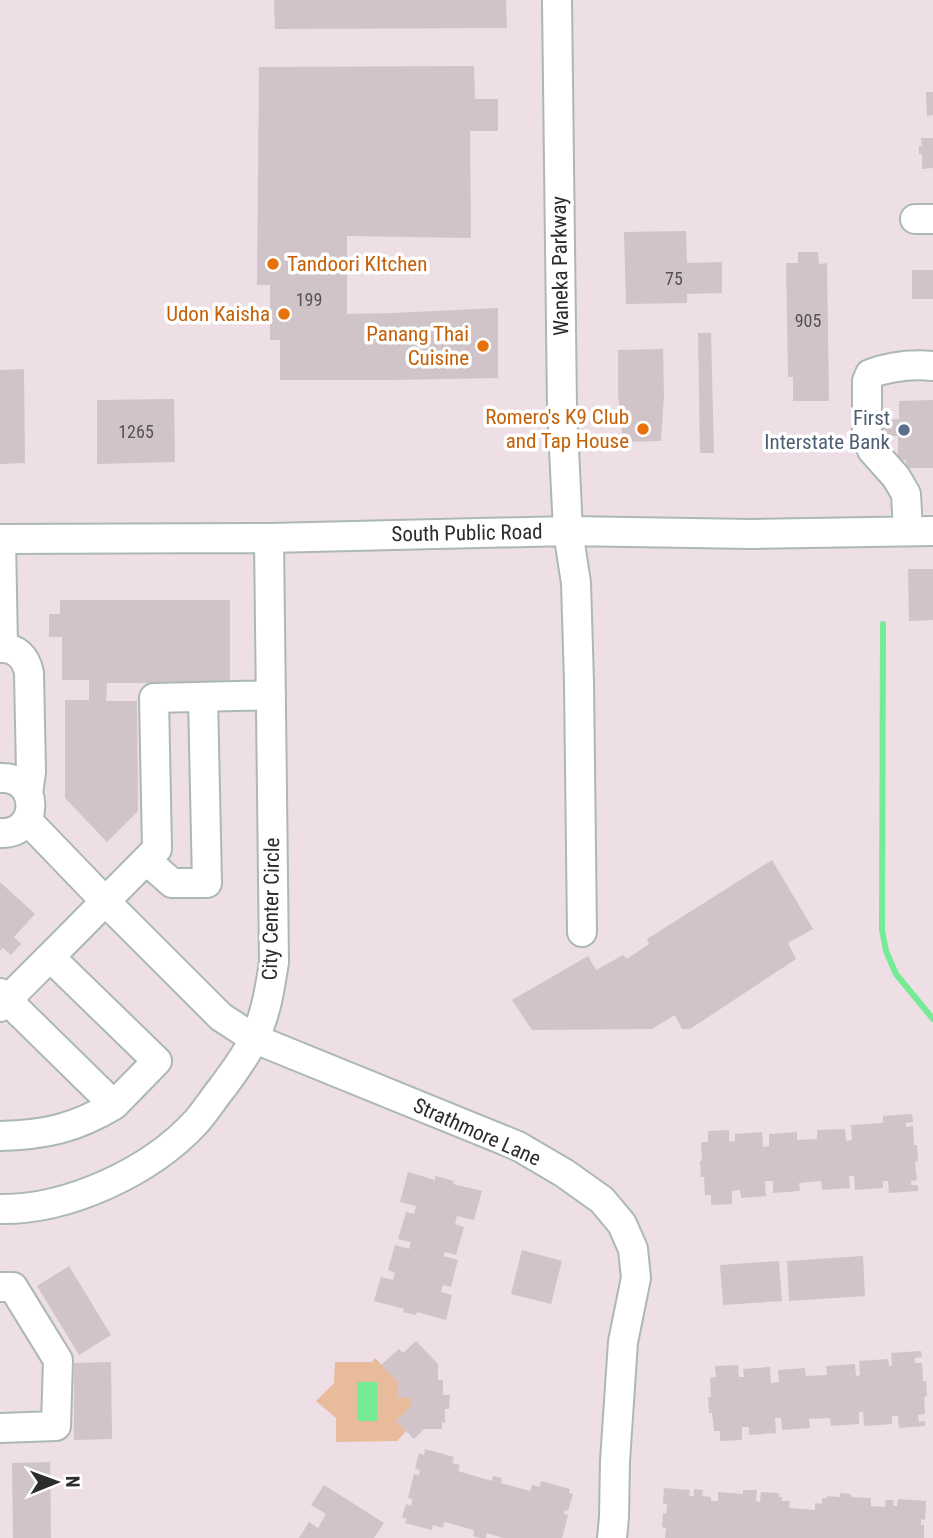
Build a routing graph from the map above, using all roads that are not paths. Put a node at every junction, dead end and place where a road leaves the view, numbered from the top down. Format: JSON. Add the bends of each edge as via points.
{"nodes":[{"id":1,"x":556,"y":0,"type":"edge"},
{"id":2,"x":933,"y":366,"type":"edge"},
{"id":3,"x":568,"y":531,"type":"junction"},
{"id":4,"x":920,"y":531,"type":"edge"},
{"id":5,"x":269,"y":538,"type":"junction"},
{"id":6,"x":0,"y":539,"type":"edge"},
{"id":7,"x":1,"y":636,"type":"edge"},
{"id":8,"x":271,"y":695,"type":"junction"},
{"id":9,"x":203,"y":696,"type":"junction"},
{"id":10,"x":0,"y":778,"type":"edge"},
{"id":11,"x":28,"y":807,"type":"junction"},
{"id":12,"x":0,"y":833,"type":"edge"},
{"id":13,"x":146,"y":860,"type":"junction"},
{"id":14,"x":105,"y":901,"type":"junction"},
{"id":15,"x":582,"y":932,"type":"dead end"},
{"id":16,"x":50,"y":957,"type":"junction"},
{"id":17,"x":2,"y":1000,"type":"edge"},
{"id":18,"x":254,"y":1039,"type":"junction"},
{"id":19,"x":114,"y":1105,"type":"junction"},
{"id":20,"x":0,"y":1136,"type":"edge"},
{"id":21,"x":0,"y":1209,"type":"edge"},
{"id":22,"x":0,"y":1287,"type":"edge"},
{"id":23,"x":0,"y":1428,"type":"edge"},
{"id":24,"x":612,"y":1538,"type":"edge"}],
"edges":[{"from":1,"to":3,"type":"street","name":"Waneka Parkway"},
{"from":2,"to":4,"type":"street","via":[[886,368],[867,380],[867,438],[906,494]]},
{"from":3,"to":4,"type":"street","name":"South Public Road"},
{"from":3,"to":5,"type":"street","name":"South Public Road"},
{"from":3,"to":15,"type":"street","name":"Waneka Parkway","via":[[576,583]]},
{"from":5,"to":6,"type":"street","name":"South Public Road"},
{"from":5,"to":8,"type":"street","name":"City Center Circle"},
{"from":6,"to":7,"type":"street"},
{"from":7,"to":11,"type":"street","via":[[23,658],[29,673]]},
{"from":8,"to":9,"type":"street"},
{"from":8,"to":18,"type":"street","name":"City Center Circle","via":[[274,962]]},
{"from":9,"to":13,"type":"street","via":[[154,698],[157,849]]},
{"from":9,"to":13,"type":"street","via":[[206,883],[172,883]]},
{"from":10,"to":11,"type":"street","name":"Strathmore Lane","via":[[23,786]]},
{"from":11,"to":12,"type":"street","via":[[14,831]]},
{"from":11,"to":14,"type":"street","name":"Strathmore Lane"},
{"from":13,"to":14,"type":"street"},
{"from":14,"to":16,"type":"street"},
{"from":14,"to":18,"type":"street","name":"Strathmore Lane","via":[[221,1017]]},
{"from":16,"to":17,"type":"street"},
{"from":16,"to":19,"type":"street","via":[[157,1061]]},
{"from":17,"to":19,"type":"street"},
{"from":18,"to":21,"type":"street","name":"City Center Circle","via":[[195,1122],[130,1174],[72,1198]]},
{"from":18,"to":24,"type":"street","name":"Strathmore Lane","via":[[518,1146],[602,1200],[622,1224],[633,1250],[636,1278],[623,1342]]},
{"from":19,"to":20,"type":"street","via":[[60,1130]]},
{"from":22,"to":23,"type":"street","via":[[13,1287],[58,1360],[57,1426]]}]}
